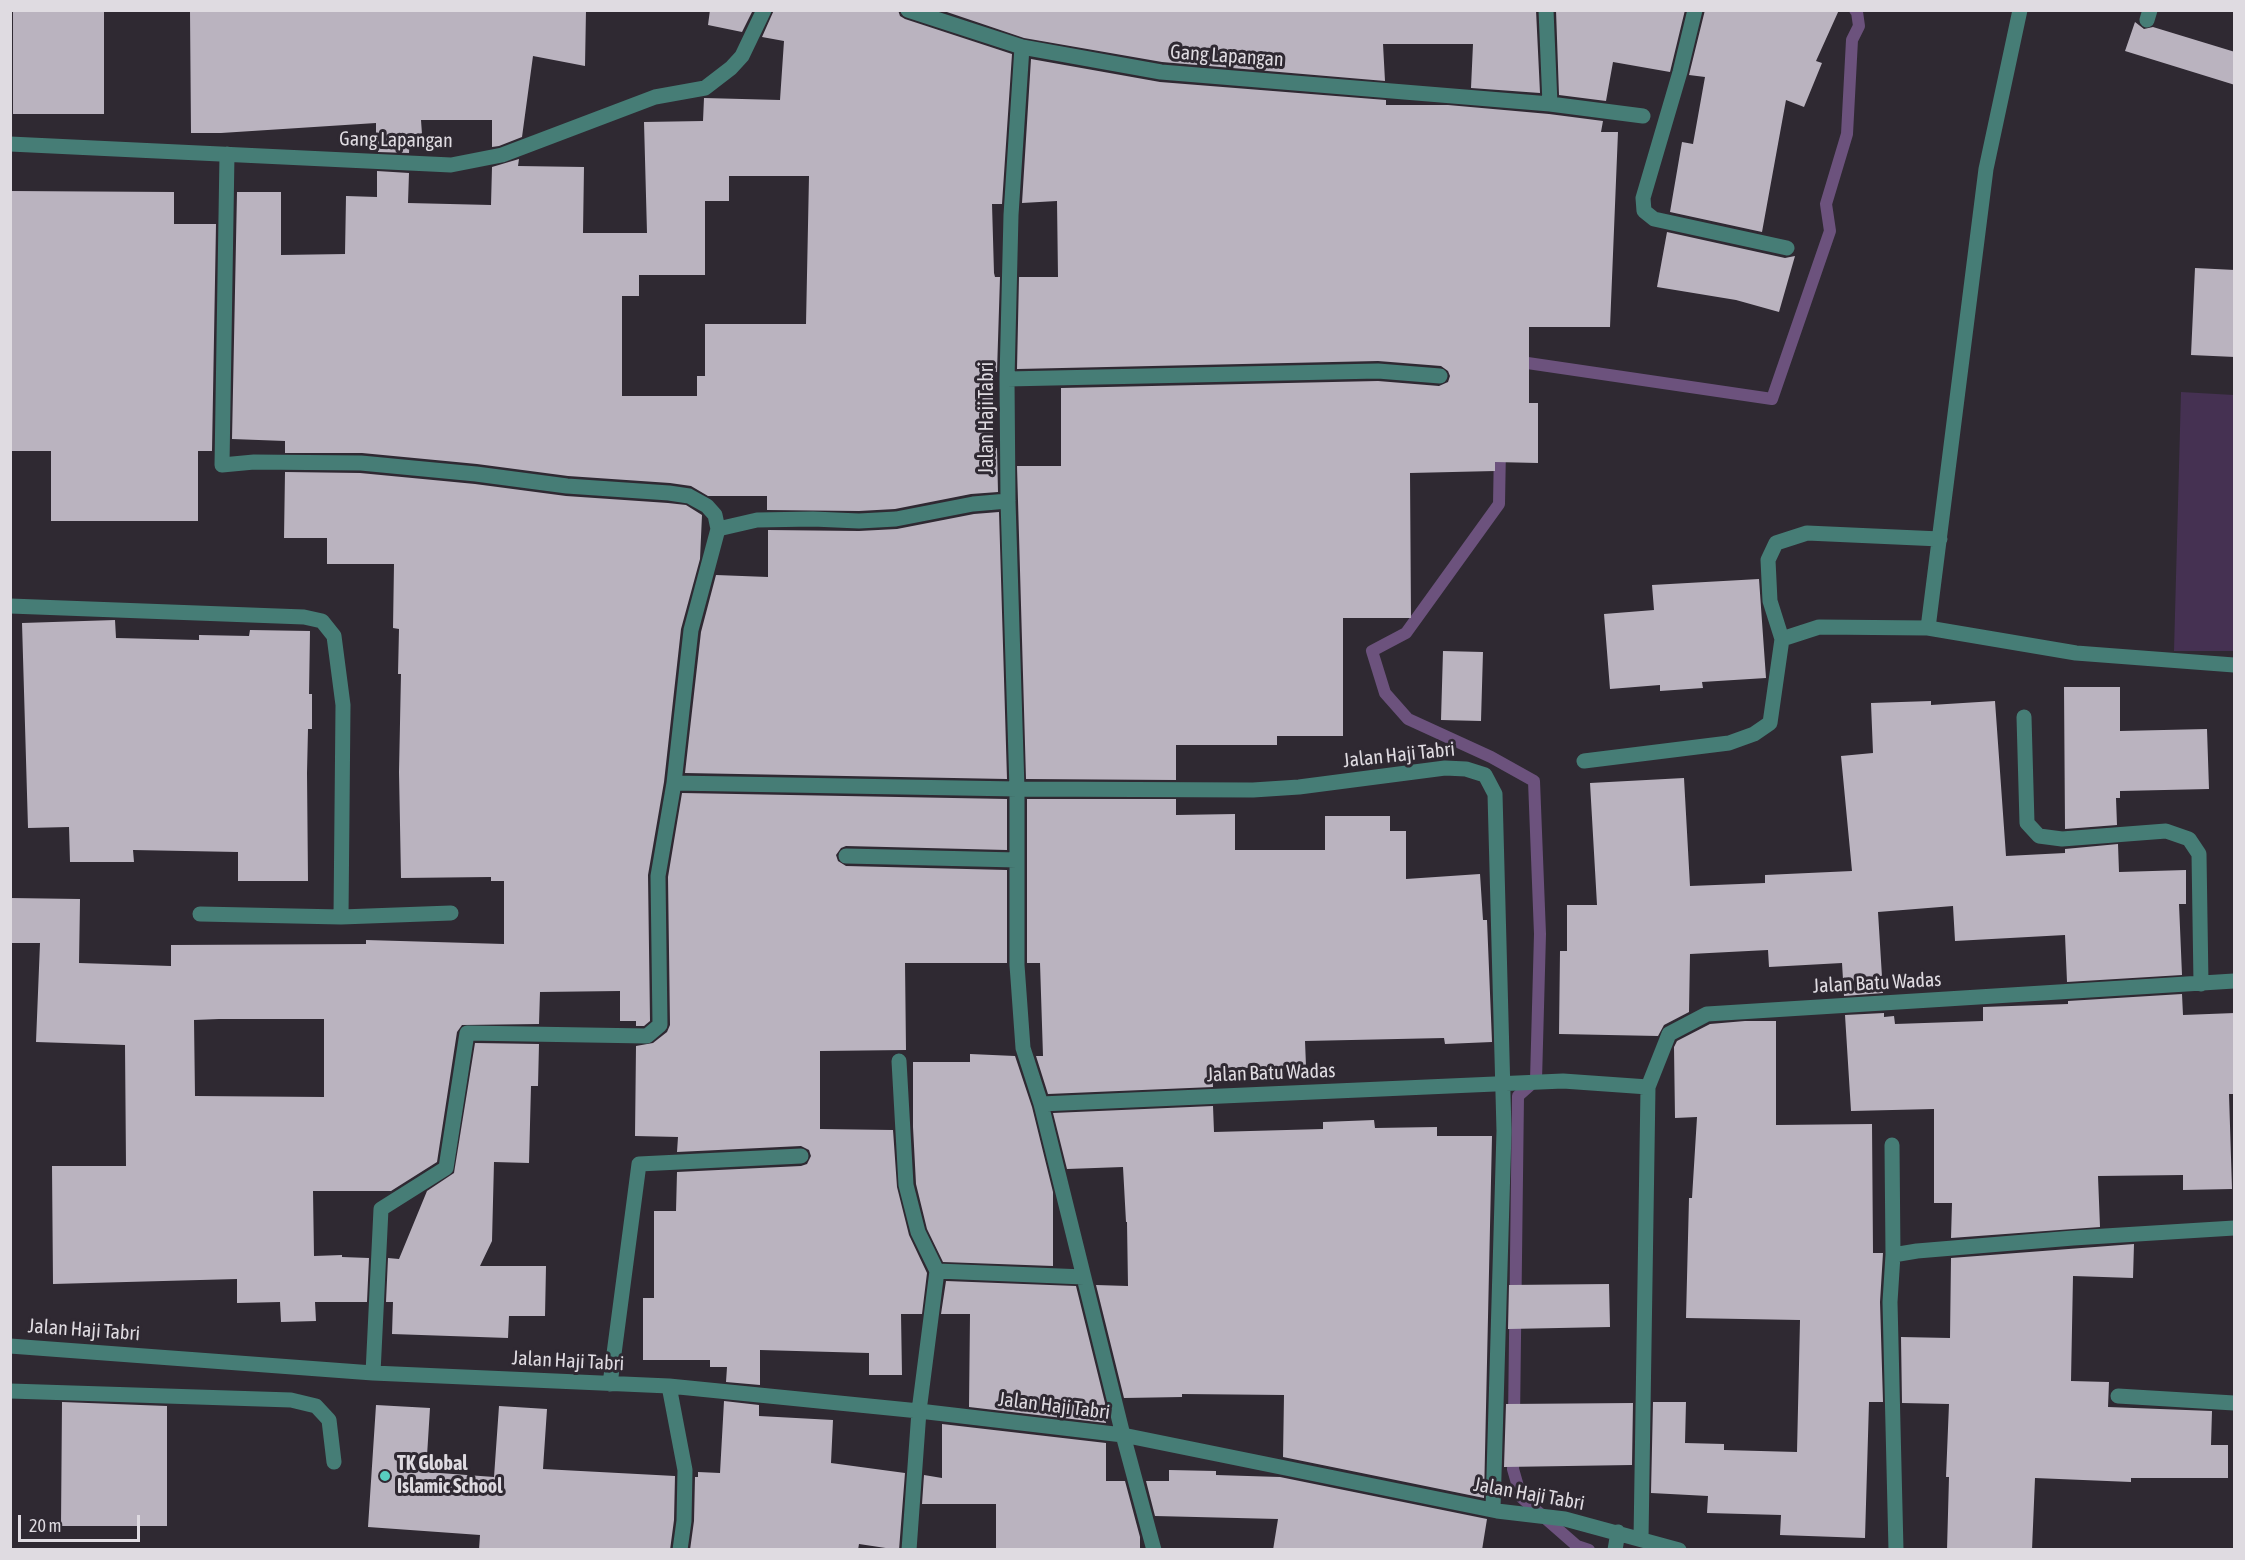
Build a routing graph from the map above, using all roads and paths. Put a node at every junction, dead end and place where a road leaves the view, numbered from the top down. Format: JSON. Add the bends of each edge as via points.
{"nodes":[{"id":1,"x":764,"y":10,"type":"edge"},
{"id":2,"x":908,"y":10,"type":"edge"},
{"id":3,"x":1546,"y":10,"type":"edge"},
{"id":4,"x":1695,"y":10,"type":"edge"},
{"id":5,"x":2020,"y":10,"type":"edge"},
{"id":6,"x":1022,"y":47,"type":"junction"},
{"id":7,"x":1550,"y":104,"type":"junction"},
{"id":8,"x":1643,"y":116,"type":"dead end"},
{"id":9,"x":10,"y":144,"type":"edge"},
{"id":10,"x":227,"y":154,"type":"junction"},
{"id":11,"x":1786,"y":248,"type":"dead end"},
{"id":12,"x":1440,"y":376,"type":"dead end"},
{"id":13,"x":1007,"y":379,"type":"junction"},
{"id":14,"x":1008,"y":501,"type":"junction"},
{"id":15,"x":718,"y":529,"type":"junction"},
{"id":16,"x":1940,"y":539,"type":"junction"},
{"id":17,"x":10,"y":606,"type":"edge"},
{"id":18,"x":1928,"y":628,"type":"junction"},
{"id":19,"x":1782,"y":639,"type":"junction"},
{"id":20,"x":2235,"y":665,"type":"edge"},
{"id":21,"x":2024,"y":717,"type":"dead end"},
{"id":22,"x":1584,"y":760,"type":"dead end"},
{"id":23,"x":674,"y":783,"type":"junction"},
{"id":24,"x":1017,"y":789,"type":"junction"},
{"id":25,"x":846,"y":856,"type":"dead end"},
{"id":26,"x":1017,"y":860,"type":"junction"},
{"id":27,"x":451,"y":913,"type":"dead end"},
{"id":28,"x":200,"y":914,"type":"dead end"},
{"id":29,"x":341,"y":917,"type":"junction"},
{"id":30,"x":2235,"y":981,"type":"edge"},
{"id":31,"x":2201,"y":984,"type":"junction"},
{"id":32,"x":899,"y":1061,"type":"dead end"},
{"id":33,"x":1509,"y":1084,"type":"junction"},
{"id":34,"x":1648,"y":1088,"type":"junction"},
{"id":35,"x":1041,"y":1104,"type":"junction"},
{"id":36,"x":1892,"y":1145,"type":"dead end"},
{"id":37,"x":801,"y":1156,"type":"dead end"},
{"id":38,"x":2235,"y":1228,"type":"edge"},
{"id":39,"x":1893,"y":1255,"type":"junction"},
{"id":40,"x":938,"y":1271,"type":"junction"},
{"id":41,"x":1084,"y":1277,"type":"junction"},
{"id":42,"x":10,"y":1346,"type":"edge"},
{"id":43,"x":373,"y":1372,"type":"junction"},
{"id":44,"x":610,"y":1384,"type":"junction"},
{"id":45,"x":669,"y":1386,"type":"junction"},
{"id":46,"x":10,"y":1391,"type":"edge"},
{"id":47,"x":2118,"y":1396,"type":"dead end"},
{"id":48,"x":2235,"y":1403,"type":"edge"},
{"id":49,"x":919,"y":1411,"type":"junction"},
{"id":50,"x":1123,"y":1435,"type":"junction"},
{"id":51,"x":334,"y":1461,"type":"dead end"},
{"id":52,"x":1495,"y":1510,"type":"junction"},
{"id":53,"x":1641,"y":1539,"type":"junction"},
{"id":54,"x":1616,"y":1543,"type":"edge"},
{"id":55,"x":680,"y":1550,"type":"edge"},
{"id":56,"x":909,"y":1550,"type":"edge"},
{"id":57,"x":1154,"y":1550,"type":"edge"},
{"id":58,"x":1679,"y":1550,"type":"edge"},
{"id":59,"x":1896,"y":1550,"type":"edge"}],
"edges":[{"from":1,"to":10,"type":"street","name":"Gang Lapangan","via":[[742,56],[705,88],[655,97],[502,155],[451,165]]},
{"from":2,"to":6,"type":"street","name":"Gang Lapangan"},
{"from":3,"to":7,"type":"street"},
{"from":4,"to":11,"type":"street","via":[[1643,198],[1644,211],[1654,219]]},
{"from":5,"to":16,"type":"street","via":[[1986,169]]},
{"from":6,"to":7,"type":"street","name":"Gang Lapangan","via":[[1161,72]]},
{"from":6,"to":13,"type":"street","name":"Jalan Haji Tabri","via":[[1011,215]]},
{"from":7,"to":8,"type":"street","name":"Gang Lapangan"},
{"from":9,"to":10,"type":"street","name":"Gang Lapangan"},
{"from":10,"to":15,"type":"street","via":[[222,465],[361,463],[669,493],[689,496],[707,506],[715,515]]},
{"from":12,"to":13,"type":"street","via":[[1378,371]]},
{"from":13,"to":14,"type":"street","name":"Jalan Haji Tabri"},
{"from":14,"to":15,"type":"street","via":[[896,519],[757,520]]},
{"from":14,"to":24,"type":"street","name":"Jalan Haji Tabri"},
{"from":15,"to":23,"type":"street","via":[[691,630]]},
{"from":16,"to":18,"type":"street"},
{"from":16,"to":19,"type":"street","via":[[1808,533],[1776,543],[1768,560],[1770,601]]},
{"from":17,"to":29,"type":"street","via":[[304,617],[322,621],[334,636],[343,705]]},
{"from":18,"to":19,"type":"street","via":[[1819,627]]},
{"from":18,"to":20,"type":"street","via":[[2076,653]]},
{"from":19,"to":22,"type":"street","via":[[1770,723],[1754,734],[1729,743]]},
{"from":21,"to":31,"type":"street","via":[[2027,823],[2039,836],[2062,839],[2166,831],[2189,839],[2199,854]]},
{"from":23,"to":24,"type":"street"},
{"from":23,"to":43,"type":"street","via":[[658,876],[660,1025],[647,1036],[467,1033],[447,1168],[381,1209]]},
{"from":24,"to":26,"type":"street","name":"Jalan Haji Tabri"},
{"from":24,"to":33,"type":"street","name":"Jalan Haji Tabri","via":[[1253,790],[1445,768],[1485,775],[1495,794]]},
{"from":25,"to":26,"type":"street"},
{"from":26,"to":35,"type":"street","name":"Jalan Haji Tabri","via":[[1017,965],[1023,1048]]},
{"from":27,"to":29,"type":"street"},
{"from":28,"to":29,"type":"street"},
{"from":30,"to":31,"type":"street","name":"Jalan Batu Wadas"},
{"from":31,"to":34,"type":"street","name":"Jalan Batu Wadas","via":[[1707,1014],[1669,1034]]},
{"from":32,"to":40,"type":"street","via":[[906,1185],[918,1232]]},
{"from":33,"to":34,"type":"street","via":[[1563,1081]]},
{"from":33,"to":35,"type":"street","name":"Jalan Batu Wadas"},
{"from":33,"to":52,"type":"street","via":[[1503,1154]]},
{"from":34,"to":53,"type":"street"},
{"from":35,"to":41,"type":"street","name":"Jalan Haji Tabri"},
{"from":36,"to":39,"type":"street"},
{"from":37,"to":44,"type":"street","via":[[639,1164]]},
{"from":38,"to":39,"type":"street"},
{"from":39,"to":59,"type":"street","via":[[1890,1302]]},
{"from":40,"to":41,"type":"street"},
{"from":40,"to":49,"type":"street"},
{"from":41,"to":50,"type":"street","name":"Jalan Haji Tabri"},
{"from":42,"to":43,"type":"street","name":"Jalan Haji Tabri"},
{"from":43,"to":44,"type":"street","name":"Jalan Haji Tabri"},
{"from":44,"to":45,"type":"street","name":"Jalan Haji Tabri"},
{"from":45,"to":49,"type":"street","name":"Jalan Haji Tabri"},
{"from":45,"to":55,"type":"street","via":[[685,1470]]},
{"from":46,"to":51,"type":"street","via":[[291,1400],[316,1406],[329,1420]]},
{"from":47,"to":48,"type":"street"},
{"from":49,"to":50,"type":"street","name":"Jalan Haji Tabri"},
{"from":49,"to":56,"type":"street"},
{"from":50,"to":52,"type":"street","name":"Jalan Haji Tabri"},
{"from":50,"to":57,"type":"street"},
{"from":52,"to":54,"type":"street","name":"Jalan Haji Tabri","via":[[1565,1520]]},
{"from":53,"to":54,"type":"street","name":"Jalan Haji Tabri"},
{"from":53,"to":58,"type":"street","name":"Jalan Haji Tabri"}]}
